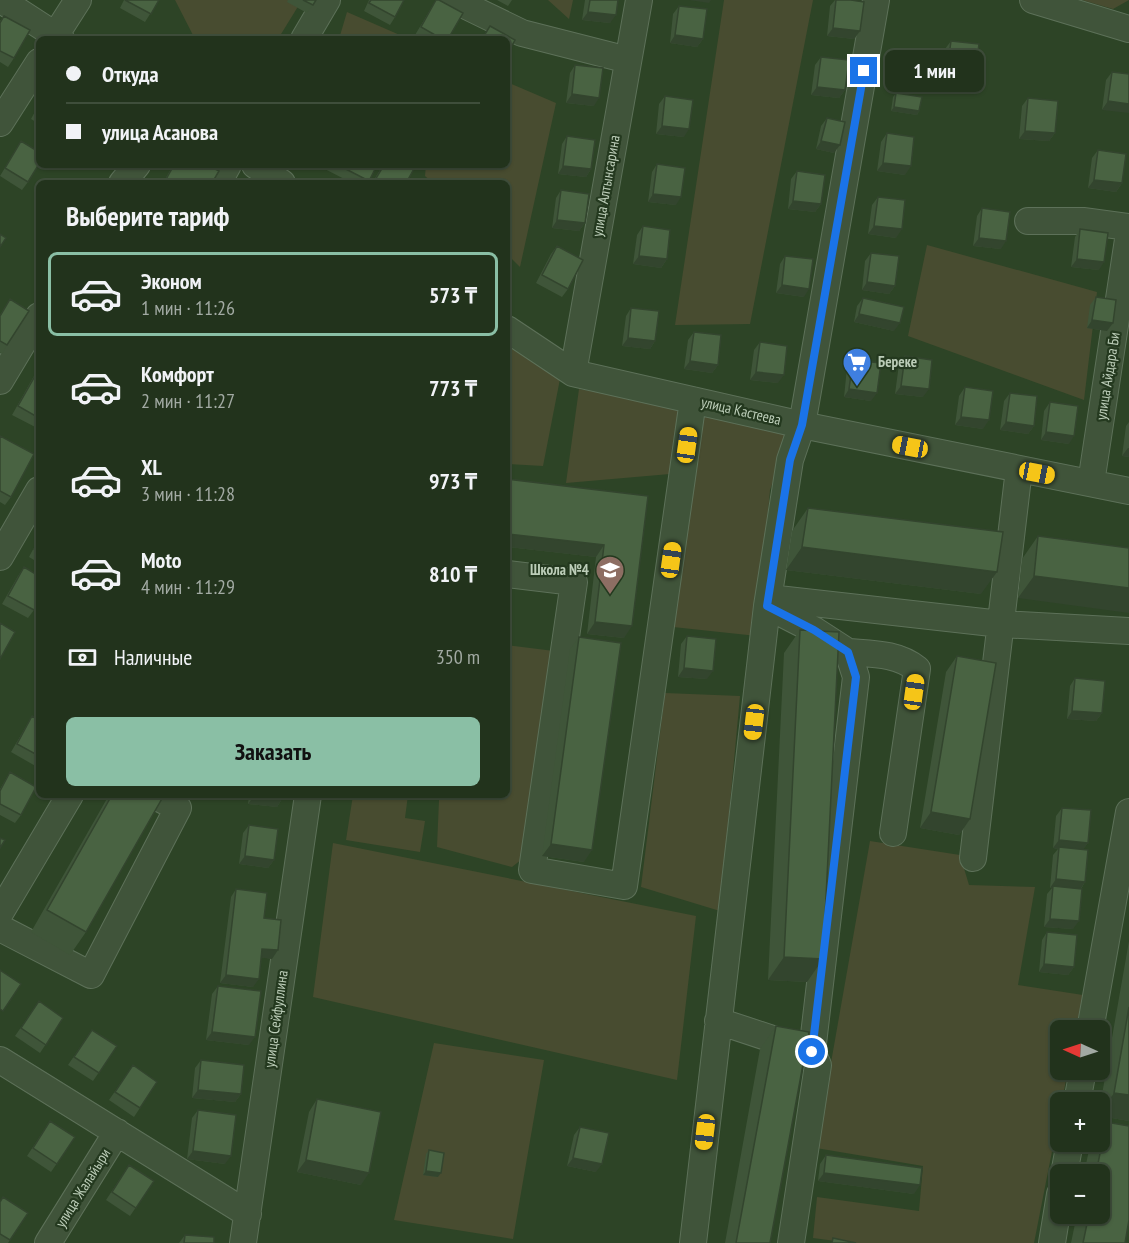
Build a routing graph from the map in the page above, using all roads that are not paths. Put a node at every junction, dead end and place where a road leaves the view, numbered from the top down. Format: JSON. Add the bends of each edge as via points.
{"nodes":[{"id":1,"x":2,"y":0,"type":"edge"},
{"id":2,"x":78,"y":0,"type":"edge"},
{"id":3,"x":327,"y":0,"type":"edge"},
{"id":4,"x":454,"y":0,"type":"edge"},
{"id":5,"x":639,"y":0,"type":"edge"},
{"id":6,"x":876,"y":0,"type":"edge"},
{"id":7,"x":1033,"y":0,"type":"edge"},
{"id":8,"x":1129,"y":29,"type":"edge"},
{"id":9,"x":54,"y":36,"type":"edge"},
{"id":10,"x":58,"y":36,"type":"edge"},
{"id":11,"x":306,"y":36,"type":"edge"},
{"id":12,"x":628,"y":60,"type":"junction"},
{"id":13,"x":36,"y":67,"type":"edge"},
{"id":14,"x":0,"y":123,"type":"edge"},
{"id":15,"x":134,"y":168,"type":"edge"},
{"id":16,"x":260,"y":168,"type":"edge"},
{"id":17,"x":124,"y":180,"type":"edge"},
{"id":18,"x":278,"y":180,"type":"edge"},
{"id":19,"x":1028,"y":221,"type":"dead end"},
{"id":20,"x":1129,"y":226,"type":"edge"},
{"id":21,"x":1129,"y":233,"type":"edge"},
{"id":22,"x":36,"y":321,"type":"edge"},
{"id":23,"x":510,"y":331,"type":"edge"},
{"id":24,"x":573,"y":373,"type":"junction"},
{"id":25,"x":0,"y":381,"type":"edge"},
{"id":26,"x":693,"y":400,"type":"junction"},
{"id":27,"x":802,"y":425,"type":"junction"},
{"id":28,"x":1019,"y":469,"type":"junction"},
{"id":29,"x":1091,"y":483,"type":"junction"},
{"id":30,"x":1129,"y":491,"type":"edge"},
{"id":31,"x":36,"y":495,"type":"edge"},
{"id":32,"x":0,"y":557,"type":"edge"},
{"id":33,"x":510,"y":574,"type":"edge"},
{"id":34,"x":768,"y":602,"type":"junction"},
{"id":35,"x":1001,"y":624,"type":"junction"},
{"id":36,"x":1129,"y":631,"type":"edge"},
{"id":37,"x":848,"y":652,"type":"junction"},
{"id":38,"x":68,"y":798,"type":"edge"},
{"id":39,"x":159,"y":798,"type":"edge"},
{"id":40,"x":308,"y":798,"type":"edge"},
{"id":41,"x":1129,"y":812,"type":"edge"},
{"id":42,"x":893,"y":833,"type":"dead end"},
{"id":43,"x":973,"y":858,"type":"dead end"},
{"id":44,"x":0,"y":913,"type":"edge"},
{"id":45,"x":0,"y":928,"type":"edge"},
{"id":46,"x":1092,"y":1020,"type":"edge"},
{"id":47,"x":718,"y":1021,"type":"junction"},
{"id":48,"x":812,"y":1052,"type":"junction"},
{"id":49,"x":0,"y":1060,"type":"edge"},
{"id":50,"x":117,"y":1132,"type":"junction"},
{"id":51,"x":248,"y":1214,"type":"junction"},
{"id":52,"x":1055,"y":1224,"type":"edge"},
{"id":53,"x":48,"y":1243,"type":"edge"},
{"id":54,"x":243,"y":1243,"type":"edge"},
{"id":55,"x":693,"y":1243,"type":"edge"},
{"id":56,"x":791,"y":1243,"type":"edge"},
{"id":57,"x":1052,"y":1243,"type":"edge"}],
"edges":[{"from":1,"to":9,"type":"street"},
{"from":2,"to":10,"type":"street"},
{"from":3,"to":11,"type":"street"},
{"from":4,"to":12,"type":"street","via":[[522,33]]},
{"from":5,"to":12,"type":"street","name":"улица Алтынсарина"},
{"from":6,"to":27,"type":"street"},
{"from":7,"to":8,"type":"street"},
{"from":12,"to":24,"type":"street","name":"улица Алтынсарина"},
{"from":13,"to":14,"type":"street"},
{"from":15,"to":17,"type":"street"},
{"from":16,"to":18,"type":"street"},
{"from":19,"to":20,"type":"street"},
{"from":21,"to":29,"type":"street","name":"улица Айдара Би"},
{"from":22,"to":25,"type":"street"},
{"from":23,"to":24,"type":"street","name":"улица Кастеева"},
{"from":24,"to":26,"type":"street","name":"улица Кастеева"},
{"from":26,"to":27,"type":"street","name":"улица Кастеева"},
{"from":26,"to":33,"type":"street","via":[[624,886],[532,870],[574,582]]},
{"from":27,"to":28,"type":"street","name":"улица Кастеева"},
{"from":27,"to":34,"type":"street","via":[[790,460],[792,523]]},
{"from":28,"to":29,"type":"street","name":"улица Кастеева"},
{"from":28,"to":35,"type":"street"},
{"from":29,"to":30,"type":"street","name":"улица Кастеева"},
{"from":31,"to":32,"type":"street"},
{"from":34,"to":35,"type":"street"},
{"from":34,"to":37,"type":"street"},
{"from":34,"to":47,"type":"street"},
{"from":35,"to":36,"type":"street"},
{"from":35,"to":43,"type":"street"},
{"from":37,"to":42,"type":"street","via":[[906,660],[917,669]]},
{"from":37,"to":48,"type":"street","via":[[856,677]]},
{"from":38,"to":44,"type":"street"},
{"from":39,"to":45,"type":"street","via":[[178,808],[91,975]]},
{"from":40,"to":51,"type":"street","name":"улица Сейфуллина"},
{"from":41,"to":46,"type":"street"},
{"from":47,"to":48,"type":"street"},
{"from":47,"to":55,"type":"street"},
{"from":48,"to":56,"type":"street","via":[[818,1065]]},
{"from":49,"to":50,"type":"street"},
{"from":50,"to":51,"type":"street"},
{"from":50,"to":53,"type":"street","name":"улица Жалайыри"},
{"from":51,"to":54,"type":"street","name":"улица Сейфуллина"},
{"from":52,"to":57,"type":"street"}]}
